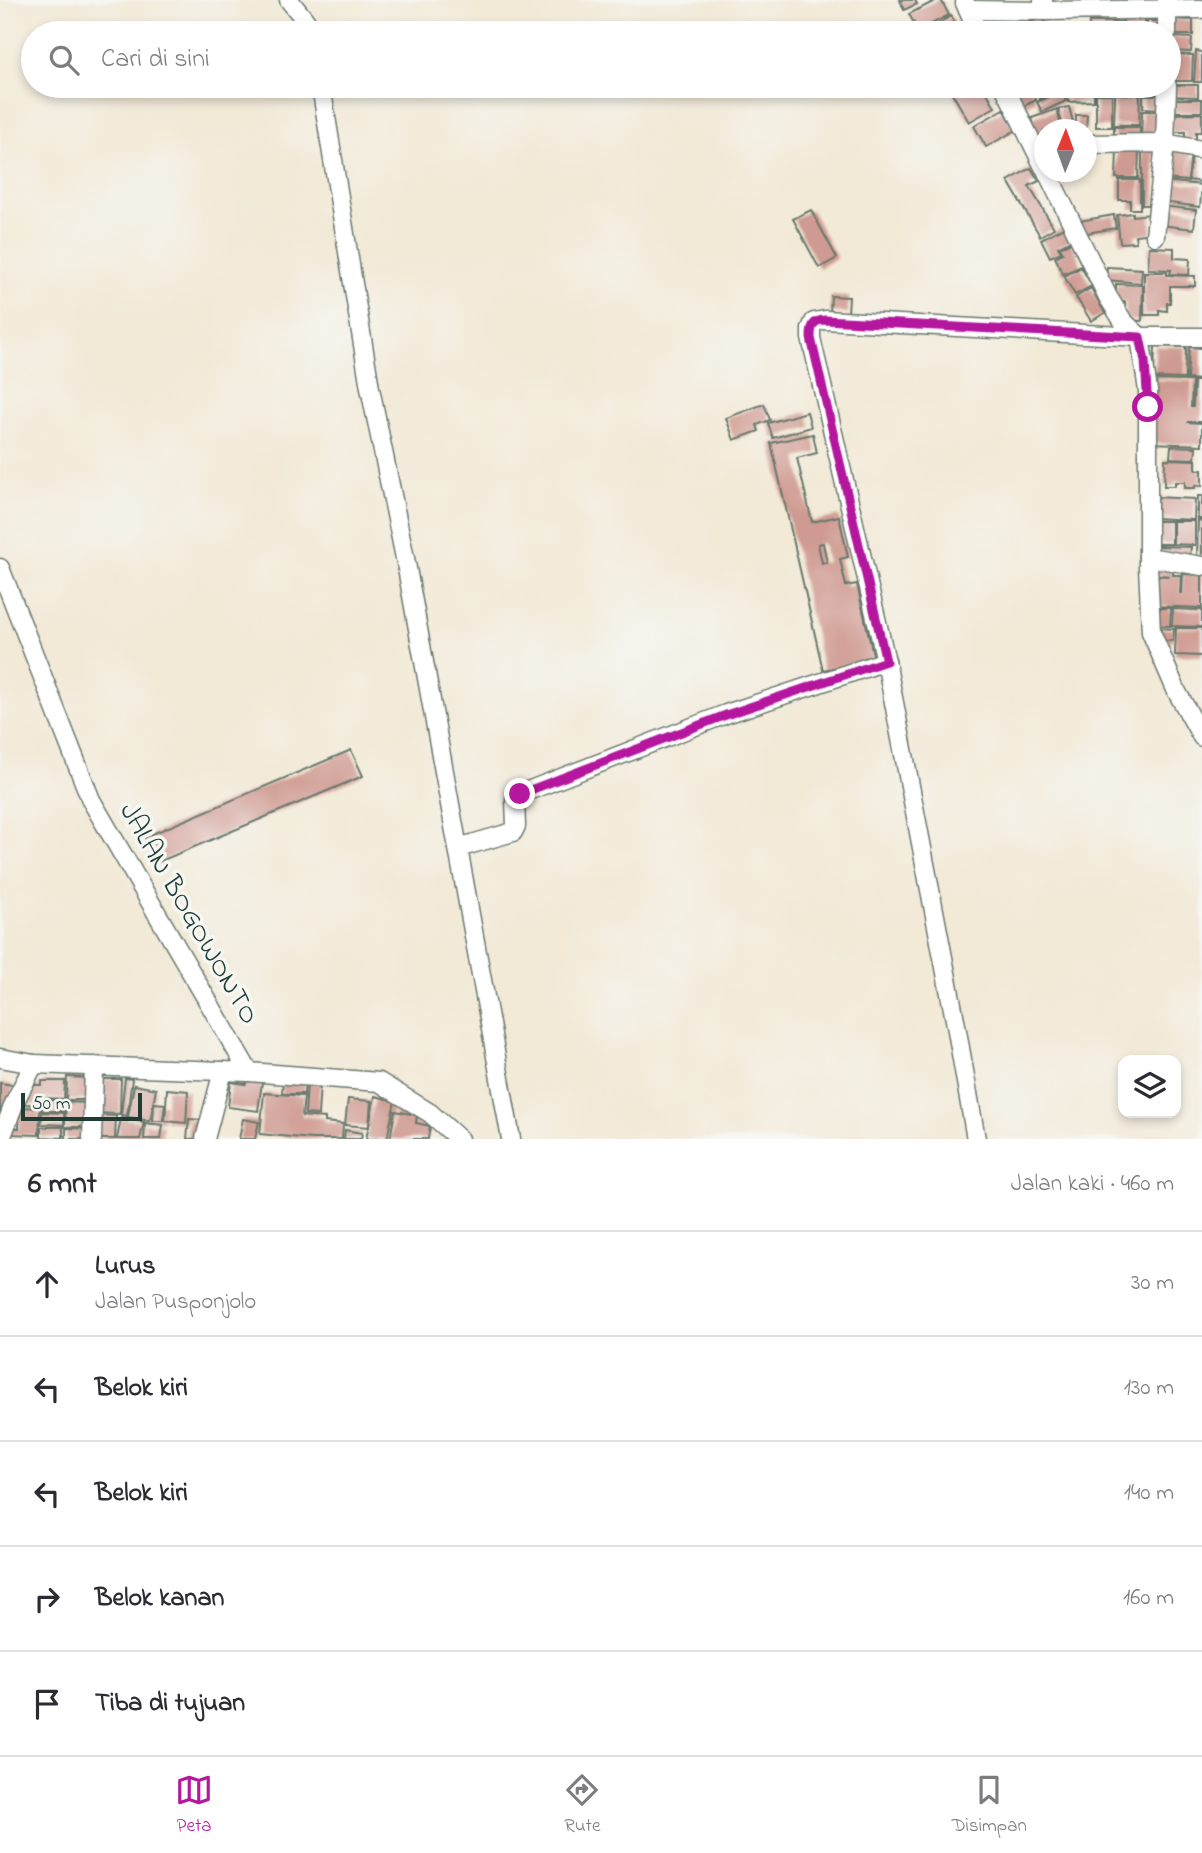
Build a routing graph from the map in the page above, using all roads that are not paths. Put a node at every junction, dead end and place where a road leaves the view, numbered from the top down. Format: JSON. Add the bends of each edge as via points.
{"nodes":[{"id":1,"x":289,"y":0,"type":"edge"},
{"id":2,"x":1167,"y":4,"type":"edge"},
{"id":3,"x":966,"y":5,"type":"edge"},
{"id":4,"x":1043,"y":6,"type":"edge"},
{"id":5,"x":1202,"y":9,"type":"edge"},
{"id":6,"x":306,"y":21,"type":"edge"},
{"id":7,"x":323,"y":98,"type":"edge"},
{"id":8,"x":1011,"y":98,"type":"edge"},
{"id":9,"x":1167,"y":98,"type":"edge"},
{"id":10,"x":1034,"y":136,"type":"edge"},
{"id":11,"x":1165,"y":143,"type":"junction"},
{"id":12,"x":1097,"y":144,"type":"edge"},
{"id":13,"x":1202,"y":150,"type":"edge"},
{"id":14,"x":1052,"y":182,"type":"edge"},
{"id":15,"x":1155,"y":236,"type":"dead end"},
{"id":16,"x":1140,"y":337,"type":"junction"},
{"id":17,"x":1202,"y":337,"type":"edge"},
{"id":18,"x":1148,"y":557,"type":"junction"},
{"id":19,"x":1202,"y":566,"type":"edge"},
{"id":20,"x":0,"y":568,"type":"edge"},
{"id":21,"x":886,"y":661,"type":"junction"},
{"id":22,"x":1202,"y":737,"type":"edge"},
{"id":23,"x":458,"y":848,"type":"junction"},
{"id":24,"x":0,"y":1058,"type":"edge"},
{"id":25,"x":34,"y":1064,"type":"junction"},
{"id":26,"x":94,"y":1066,"type":"junction"},
{"id":27,"x":223,"y":1071,"type":"junction"},
{"id":28,"x":249,"y":1072,"type":"junction"},
{"id":29,"x":1,"y":1139,"type":"edge"},
{"id":30,"x":92,"y":1139,"type":"edge"},
{"id":31,"x":205,"y":1139,"type":"edge"},
{"id":32,"x":459,"y":1139,"type":"edge"},
{"id":33,"x":510,"y":1139,"type":"edge"},
{"id":34,"x":976,"y":1139,"type":"edge"}],
"edges":[{"from":1,"to":6,"type":"street"},
{"from":2,"to":4,"type":"street"},
{"from":2,"to":5,"type":"street"},
{"from":3,"to":4,"type":"street"},
{"from":7,"to":23,"type":"street","via":[[370,388]]},
{"from":8,"to":10,"type":"street"},
{"from":9,"to":11,"type":"street"},
{"from":11,"to":12,"type":"street"},
{"from":11,"to":13,"type":"street"},
{"from":11,"to":15,"type":"street"},
{"from":14,"to":16,"type":"street","via":[[1108,297]]},
{"from":16,"to":17,"type":"street"},
{"from":16,"to":18,"type":"street","via":[[1148,391]]},
{"from":16,"to":21,"type":"street","via":[[814,323],[811,338]]},
{"from":18,"to":19,"type":"street"},
{"from":18,"to":22,"type":"street","via":[[1151,632]]},
{"from":20,"to":28,"type":"street","name":"JALAN BOGOWONTO","via":[[91,800]]},
{"from":21,"to":23,"type":"street","via":[[726,715],[520,794],[515,799],[513,832]]},
{"from":21,"to":34,"type":"street"},
{"from":23,"to":33,"type":"street"},
{"from":24,"to":25,"type":"street"},
{"from":25,"to":26,"type":"street"},
{"from":25,"to":29,"type":"street"},
{"from":26,"to":27,"type":"street"},
{"from":26,"to":30,"type":"street"},
{"from":27,"to":28,"type":"street"},
{"from":27,"to":31,"type":"street"},
{"from":28,"to":32,"type":"street","via":[[379,1082],[430,1113]]}]}
